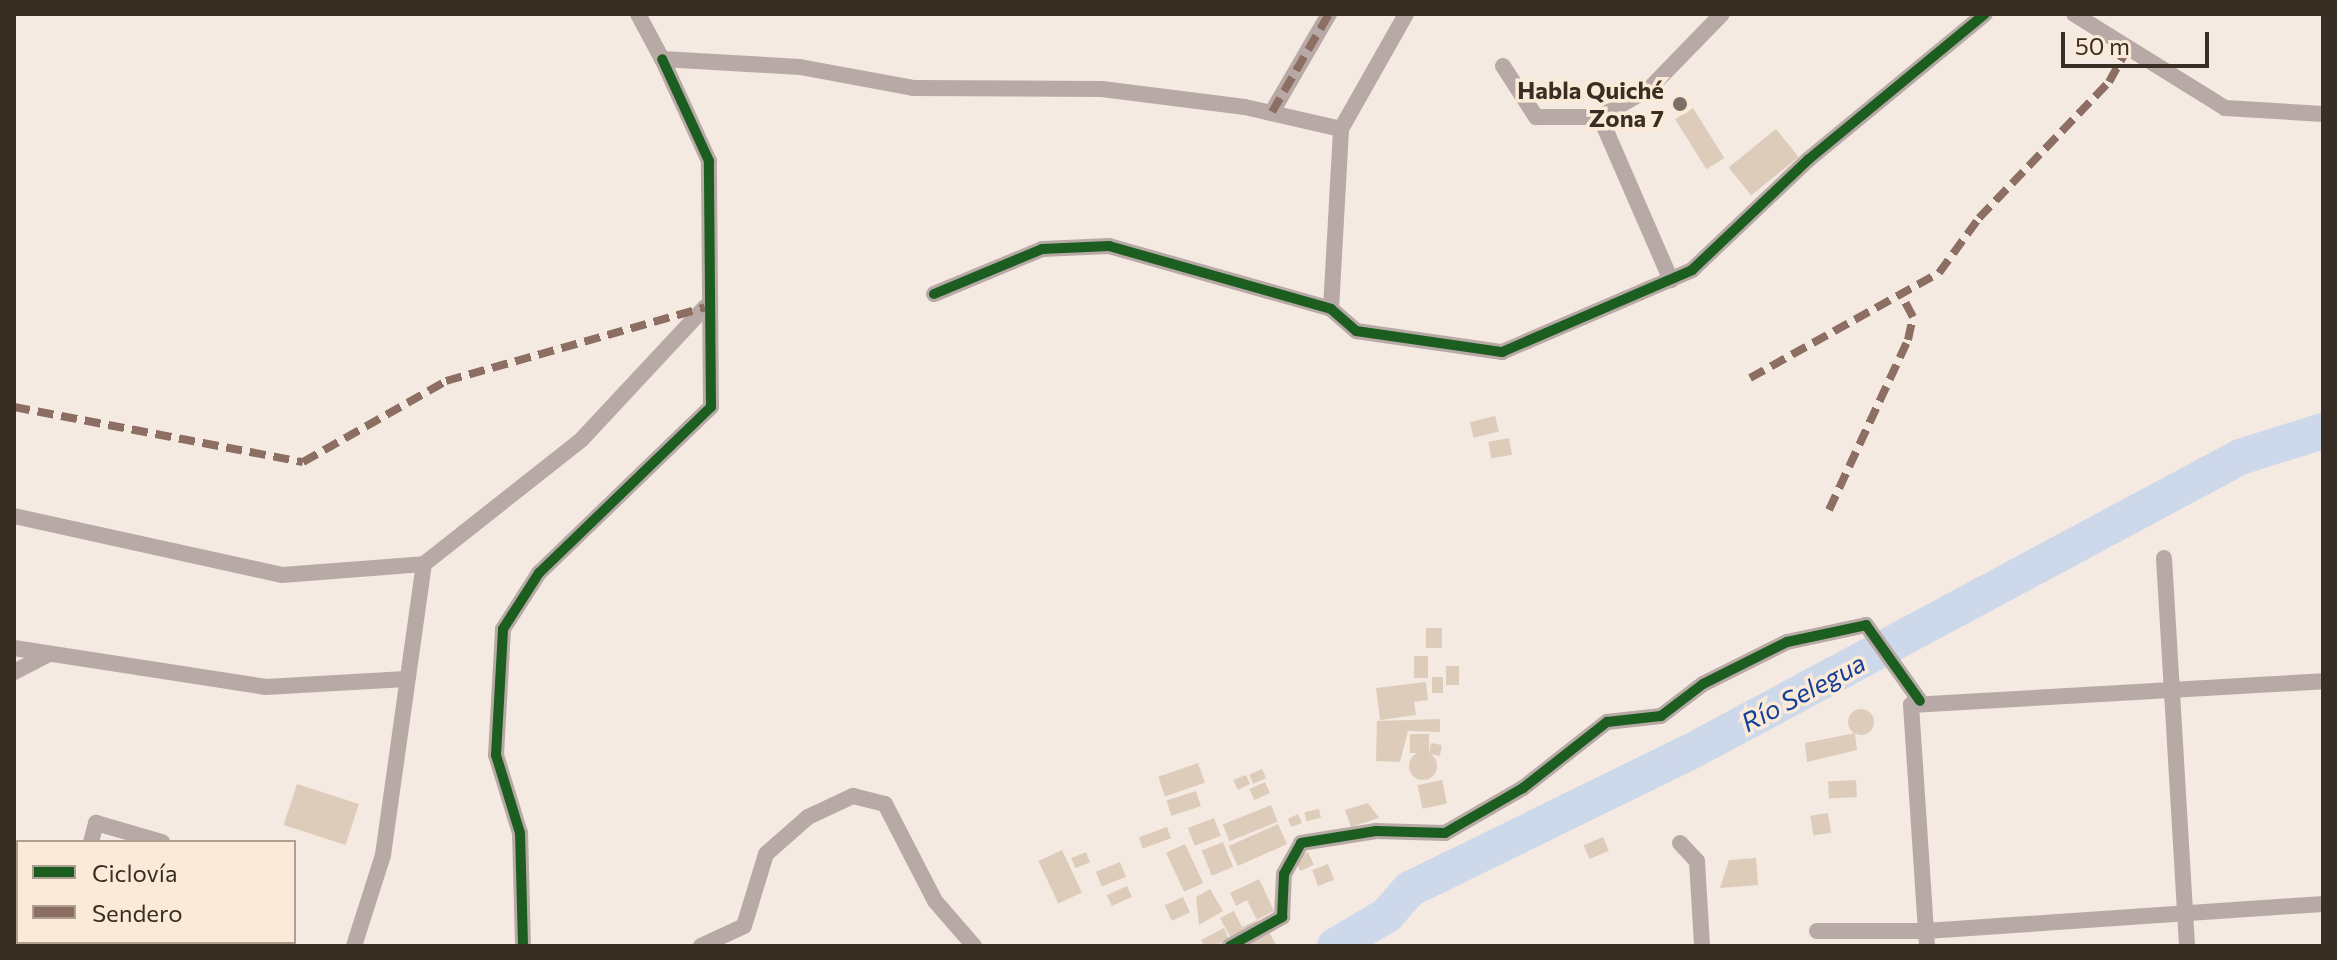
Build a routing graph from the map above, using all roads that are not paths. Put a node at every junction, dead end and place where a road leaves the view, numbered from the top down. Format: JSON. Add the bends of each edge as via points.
{"nodes":[{"id":1,"x":638,"y":14,"type":"edge"},
{"id":2,"x":1329,"y":14,"type":"edge"},
{"id":3,"x":1406,"y":14,"type":"edge"},
{"id":4,"x":1722,"y":14,"type":"edge"},
{"id":5,"x":1985,"y":14,"type":"edge"},
{"id":6,"x":2074,"y":14,"type":"edge"},
{"id":7,"x":662,"y":59,"type":"junction"},
{"id":8,"x":1503,"y":66,"type":"dead end"},
{"id":9,"x":1272,"y":112,"type":"junction"},
{"id":10,"x":2323,"y":114,"type":"edge"},
{"id":11,"x":1600,"y":117,"type":"junction"},
{"id":12,"x":1341,"y":129,"type":"junction"},
{"id":13,"x":1671,"y":280,"type":"junction"},
{"id":14,"x":934,"y":294,"type":"dead end"},
{"id":15,"x":705,"y":307,"type":"junction"},
{"id":16,"x":1331,"y":309,"type":"junction"},
{"id":17,"x":14,"y":516,"type":"edge"},
{"id":18,"x":2164,"y":558,"type":"dead end"},
{"id":19,"x":424,"y":564,"type":"junction"},
{"id":20,"x":14,"y":648,"type":"edge"},
{"id":21,"x":47,"y":655,"type":"junction"},
{"id":22,"x":14,"y":672,"type":"edge"},
{"id":23,"x":406,"y":679,"type":"junction"},
{"id":24,"x":2323,"y":681,"type":"edge"},
{"id":25,"x":2177,"y":689,"type":"junction"},
{"id":26,"x":1920,"y":701,"type":"junction"},
{"id":27,"x":92,"y":840,"type":"edge"},
{"id":28,"x":155,"y":840,"type":"edge"},
{"id":29,"x":1680,"y":843,"type":"dead end"},
{"id":30,"x":2323,"y":904,"type":"edge"},
{"id":31,"x":2185,"y":912,"type":"junction"},
{"id":32,"x":1817,"y":931,"type":"dead end"},
{"id":33,"x":1927,"y":939,"type":"edge"},
{"id":34,"x":354,"y":946,"type":"edge"},
{"id":35,"x":523,"y":946,"type":"edge"},
{"id":36,"x":701,"y":946,"type":"edge"},
{"id":37,"x":974,"y":946,"type":"edge"},
{"id":38,"x":1230,"y":946,"type":"edge"},
{"id":39,"x":1702,"y":946,"type":"edge"},
{"id":40,"x":2187,"y":946,"type":"edge"}],
"edges":[{"from":1,"to":7,"type":"street"},
{"from":2,"to":9,"type":"street"},
{"from":3,"to":12,"type":"street"},
{"from":4,"to":11,"type":"street","via":[[1650,88]]},
{"from":5,"to":13,"type":"street","via":[[1809,159],[1692,270]]},
{"from":6,"to":10,"type":"street","via":[[2225,108]]},
{"from":7,"to":9,"type":"street","via":[[800,67],[913,88],[1102,89]]},
{"from":7,"to":15,"type":"street","via":[[709,161]]},
{"from":8,"to":11,"type":"street","via":[[1536,117]]},
{"from":9,"to":12,"type":"street"},
{"from":11,"to":13,"type":"street"},
{"from":12,"to":16,"type":"street"},
{"from":13,"to":16,"type":"street","via":[[1502,352],[1356,331]]},
{"from":14,"to":16,"type":"street","via":[[1042,249],[1109,246]]},
{"from":15,"to":19,"type":"street","via":[[582,439]]},
{"from":15,"to":35,"type":"street","via":[[715,362],[711,407],[539,573],[503,629],[496,755],[520,833]]},
{"from":17,"to":19,"type":"street","via":[[282,575]]},
{"from":18,"to":25,"type":"street"},
{"from":19,"to":23,"type":"street"},
{"from":20,"to":21,"type":"street"},
{"from":21,"to":22,"type":"street"},
{"from":21,"to":23,"type":"street","via":[[266,687]]},
{"from":23,"to":34,"type":"street","via":[[383,855]]},
{"from":24,"to":25,"type":"street"},
{"from":25,"to":26,"type":"street"},
{"from":25,"to":31,"type":"street"},
{"from":26,"to":33,"type":"street","via":[[1911,705]]},
{"from":26,"to":38,"type":"street","via":[[1910,678],[1866,625],[1787,642],[1703,684],[1661,716],[1607,722],[1523,788],[1445,833],[1376,831],[1301,843],[1284,874],[1282,917]]},
{"from":27,"to":28,"type":"street","via":[[96,823]]},
{"from":29,"to":39,"type":"street","via":[[1697,861]]},
{"from":30,"to":31,"type":"street"},
{"from":31,"to":33,"type":"street"},
{"from":31,"to":40,"type":"street"},
{"from":32,"to":33,"type":"street"},
{"from":36,"to":37,"type":"street","via":[[744,926],[766,854],[808,817],[853,796],[885,804],[935,901]]}]}
